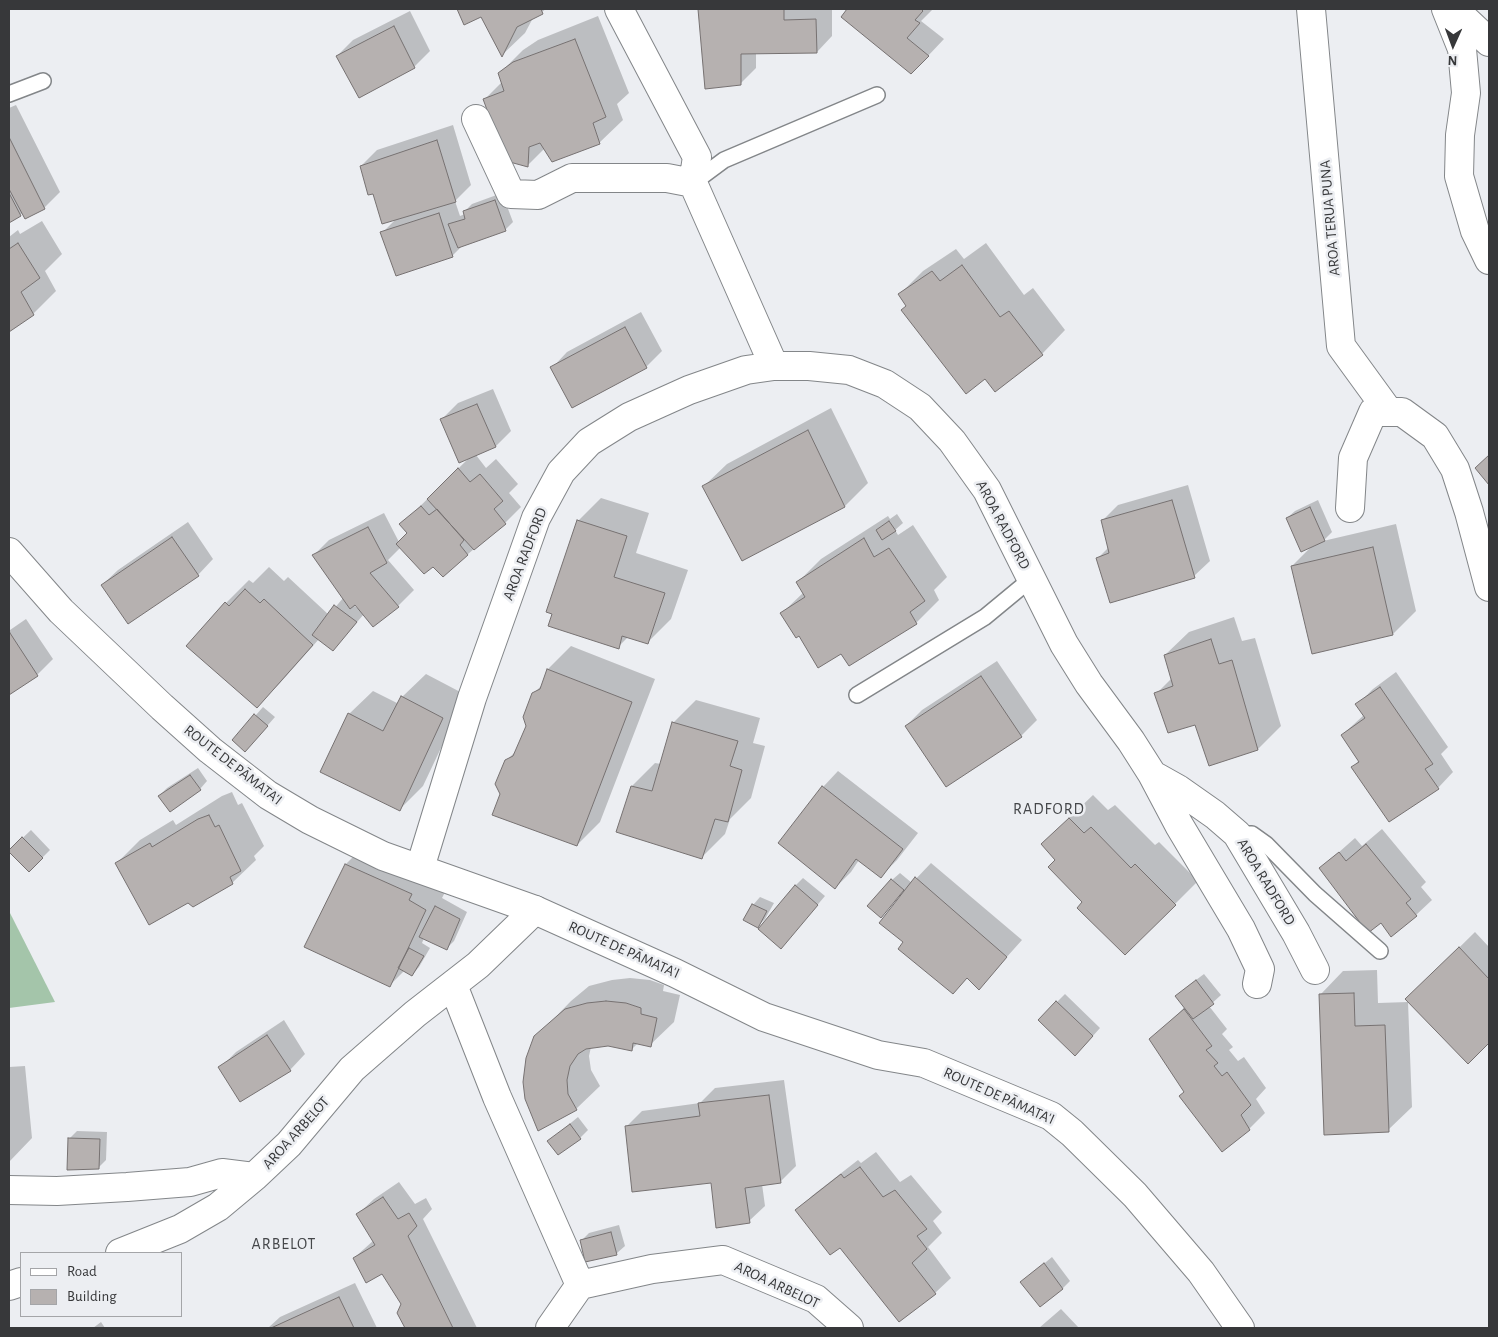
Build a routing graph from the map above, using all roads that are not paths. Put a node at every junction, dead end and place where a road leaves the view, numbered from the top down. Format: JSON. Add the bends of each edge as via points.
{"nodes":[{"id":1,"x":619,"y":9,"type":"edge"},
{"id":2,"x":1311,"y":9,"type":"edge"},
{"id":3,"x":1446,"y":9,"type":"edge"},
{"id":4,"x":1454,"y":9,"type":"edge"},
{"id":5,"x":1489,"y":42,"type":"edge"},
{"id":6,"x":43,"y":81,"type":"dead end"},
{"id":7,"x":9,"y":94,"type":"edge"},
{"id":8,"x":877,"y":95,"type":"dead end"},
{"id":9,"x":476,"y":119,"type":"dead end"},
{"id":10,"x":693,"y":182,"type":"junction"},
{"id":11,"x":1489,"y":260,"type":"edge"},
{"id":12,"x":774,"y":366,"type":"junction"},
{"id":13,"x":1389,"y":412,"type":"junction"},
{"id":14,"x":1350,"y":508,"type":"dead end"},
{"id":15,"x":9,"y":552,"type":"edge"},
{"id":16,"x":1031,"y":578,"type":"junction"},
{"id":17,"x":1489,"y":587,"type":"edge"},
{"id":18,"x":857,"y":695,"type":"dead end"},
{"id":19,"x":1152,"y":774,"type":"junction"},
{"id":20,"x":1237,"y":834,"type":"junction"},
{"id":21,"x":420,"y":868,"type":"junction"},
{"id":22,"x":535,"y":910,"type":"junction"},
{"id":23,"x":1380,"y":951,"type":"dead end"},
{"id":24,"x":1315,"y":970,"type":"dead end"},
{"id":25,"x":1257,"y":984,"type":"dead end"},
{"id":26,"x":452,"y":985,"type":"junction"},
{"id":27,"x":254,"y":1177,"type":"junction"},
{"id":28,"x":9,"y":1190,"type":"edge"},
{"id":29,"x":122,"y":1252,"type":"edge"},
{"id":30,"x":580,"y":1284,"type":"junction"},
{"id":31,"x":550,"y":1328,"type":"edge"},
{"id":32,"x":849,"y":1328,"type":"edge"},
{"id":33,"x":1240,"y":1328,"type":"edge"}],
"edges":[{"from":1,"to":10,"type":"street","via":[[697,157]]},
{"from":2,"to":13,"type":"street","name":"AROA TERUA PUNA","via":[[1341,346]]},
{"from":3,"to":11,"type":"street","via":[[1462,49],[1466,93],[1459,176],[1475,231]]},
{"from":4,"to":5,"type":"street"},
{"from":6,"to":7,"type":"lane"},
{"from":8,"to":10,"type":"lane","via":[[724,160]]},
{"from":9,"to":10,"type":"street","via":[[512,194],[538,195],[572,178],[667,178]]},
{"from":10,"to":12,"type":"street"},
{"from":12,"to":16,"type":"street","name":"AROA RADFORD","via":[[849,370],[885,384],[920,407],[952,441],[987,490]]},
{"from":12,"to":21,"type":"street","name":"AROA RADFORD","via":[[746,370],[688,390],[629,417],[589,442],[561,472],[536,518],[501,615]]},
{"from":13,"to":14,"type":"street","via":[[1373,412],[1353,458]]},
{"from":13,"to":17,"type":"street","via":[[1402,412],[1436,436],[1455,469]]},
{"from":15,"to":21,"type":"street","name":"ROUTE DE PĀMATA'I","via":[[61,611],[210,750],[261,789],[310,820],[383,856]]},
{"from":16,"to":18,"type":"lane","name":"AROA RADFORD","via":[[985,617]]},
{"from":16,"to":19,"type":"street","name":"AROA RADFORD","via":[[1064,644]]},
{"from":19,"to":20,"type":"street","name":"AROA RADFORD","via":[[1178,789]]},
{"from":19,"to":25,"type":"street","name":"AROA RADFORD","via":[[1241,929],[1260,969]]},
{"from":20,"to":23,"type":"lane","via":[[1252,834],[1266,844],[1315,894]]},
{"from":20,"to":24,"type":"street","name":"AROA RADFORD"},
{"from":21,"to":22,"type":"street","name":"ROUTE DE PĀMATA'I"},
{"from":22,"to":26,"type":"street","name":"AROA ARBELOT","via":[[478,965]]},
{"from":22,"to":33,"type":"street","name":"ROUTE DE PĀMATA'I","via":[[764,1017],[878,1055],[924,1063],[1051,1116],[1135,1195],[1201,1272]]},
{"from":26,"to":27,"type":"street","name":"AROA ARBELOT","via":[[352,1070],[289,1144]]},
{"from":26,"to":30,"type":"street","via":[[496,1096]]},
{"from":27,"to":28,"type":"street","via":[[222,1173],[190,1182],[127,1188]]},
{"from":27,"to":29,"type":"street","name":"AROA ARBELOT","via":[[218,1207],[180,1229]]},
{"from":30,"to":31,"type":"street"},
{"from":30,"to":32,"type":"street","name":"AROA ARBELOT","via":[[652,1269],[723,1260],[816,1299]]}]}
